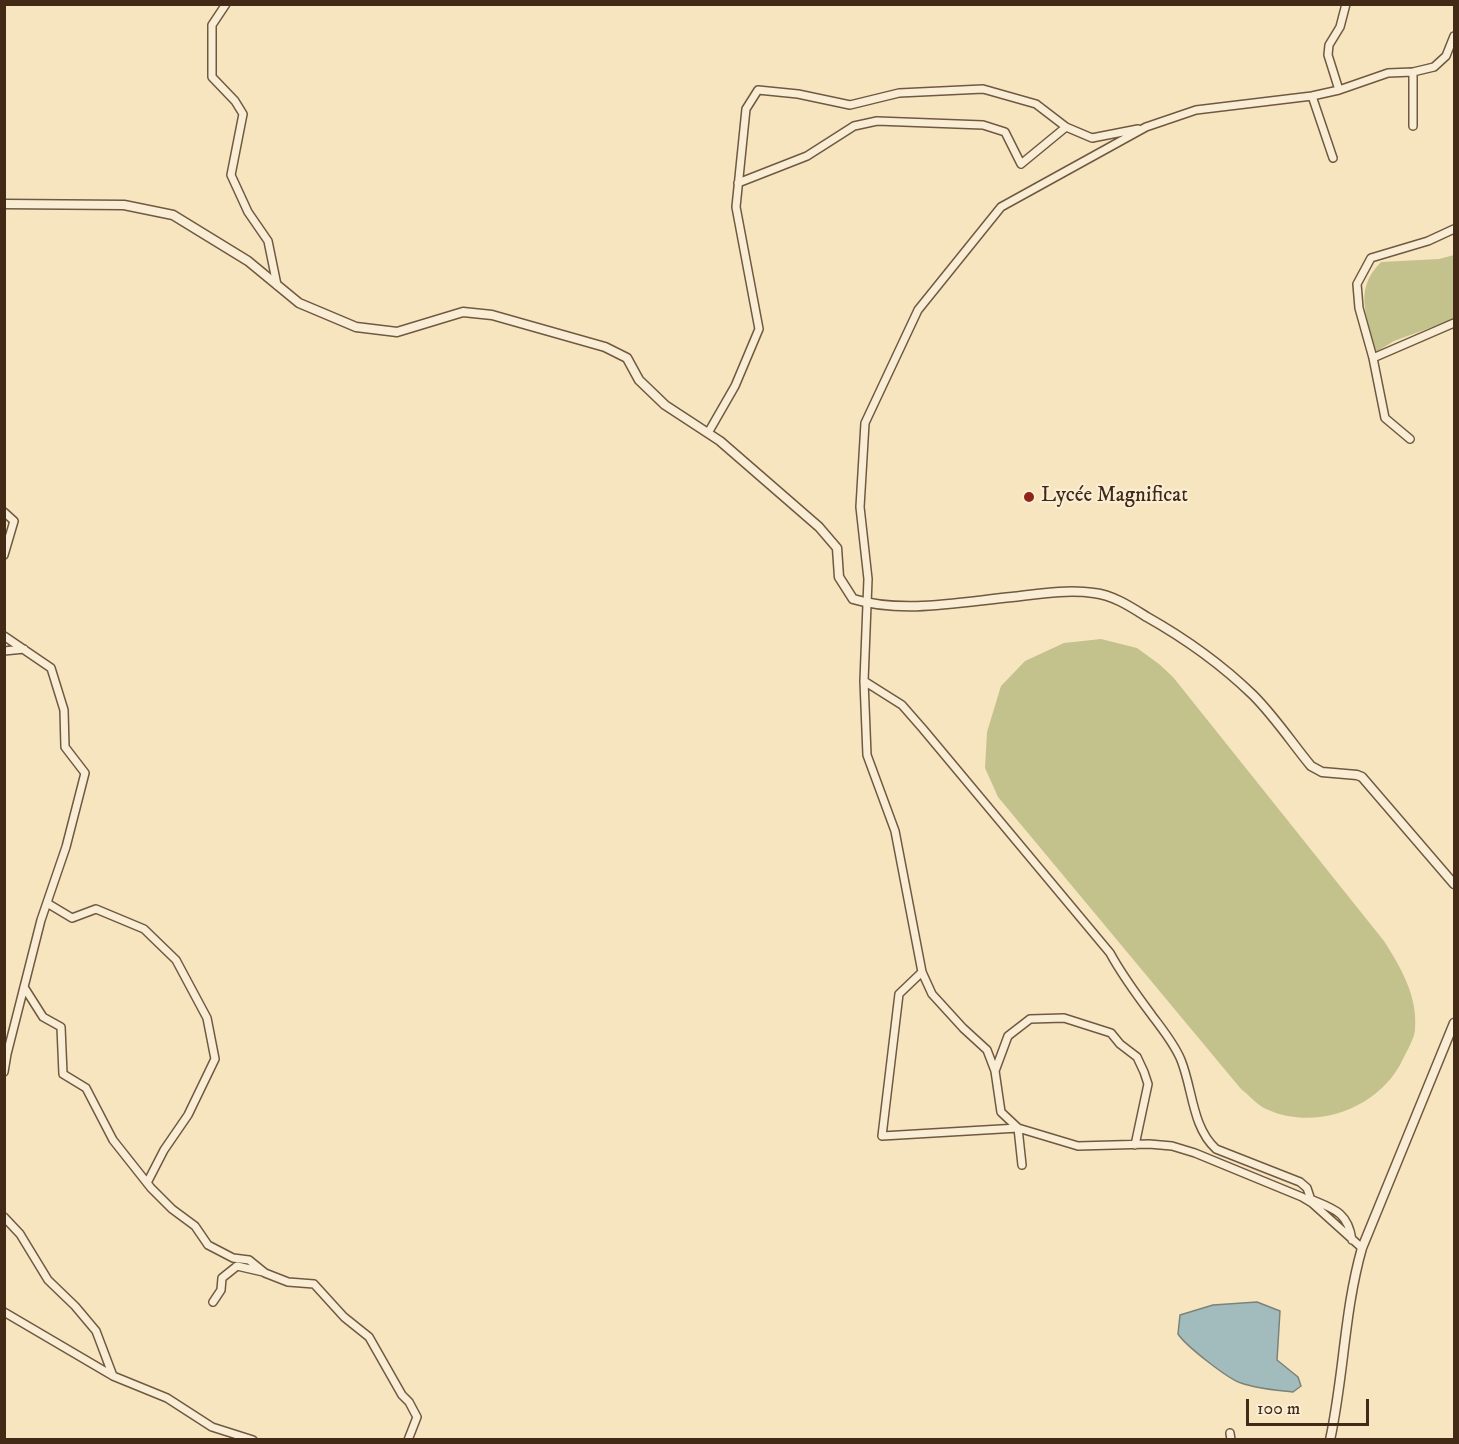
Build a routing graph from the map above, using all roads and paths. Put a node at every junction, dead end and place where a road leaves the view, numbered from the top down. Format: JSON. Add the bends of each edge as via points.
{"nodes":[{"id":1,"x":226,"y":4,"type":"edge"},
{"id":2,"x":1346,"y":4,"type":"edge"},
{"id":3,"x":1455,"y":36,"type":"edge"},
{"id":4,"x":1413,"y":72,"type":"junction"},
{"id":5,"x":1339,"y":90,"type":"junction"},
{"id":6,"x":1312,"y":96,"type":"junction"},
{"id":7,"x":1413,"y":126,"type":"dead end"},
{"id":8,"x":1066,"y":127,"type":"junction"},
{"id":9,"x":1146,"y":127,"type":"junction"},
{"id":10,"x":1333,"y":158,"type":"dead end"},
{"id":11,"x":738,"y":183,"type":"junction"},
{"id":12,"x":4,"y":204,"type":"edge"},
{"id":13,"x":1455,"y":229,"type":"edge"},
{"id":14,"x":277,"y":285,"type":"junction"},
{"id":15,"x":1455,"y":323,"type":"edge"},
{"id":16,"x":1373,"y":358,"type":"junction"},
{"id":17,"x":708,"y":433,"type":"junction"},
{"id":18,"x":1410,"y":439,"type":"dead end"},
{"id":19,"x":4,"y":512,"type":"edge"},
{"id":20,"x":4,"y":555,"type":"edge"},
{"id":21,"x":866,"y":603,"type":"junction"},
{"id":22,"x":4,"y":636,"type":"edge"},
{"id":23,"x":24,"y":649,"type":"junction"},
{"id":24,"x":4,"y":651,"type":"edge"},
{"id":25,"x":864,"y":681,"type":"junction"},
{"id":26,"x":1455,"y":884,"type":"edge"},
{"id":27,"x":47,"y":903,"type":"junction"},
{"id":28,"x":921,"y":972,"type":"junction"},
{"id":29,"x":24,"y":987,"type":"junction"},
{"id":30,"x":1455,"y":1023,"type":"edge"},
{"id":31,"x":995,"y":1071,"type":"junction"},
{"id":32,"x":4,"y":1072,"type":"edge"},
{"id":33,"x":1018,"y":1128,"type":"junction"},
{"id":34,"x":1136,"y":1145,"type":"junction"},
{"id":35,"x":1022,"y":1165,"type":"dead end"},
{"id":36,"x":147,"y":1183,"type":"junction"},
{"id":37,"x":1311,"y":1201,"type":"junction"},
{"id":38,"x":4,"y":1217,"type":"edge"},
{"id":39,"x":1352,"y":1240,"type":"junction"},
{"id":40,"x":1362,"y":1248,"type":"junction"},
{"id":41,"x":265,"y":1273,"type":"junction"},
{"id":42,"x":213,"y":1302,"type":"dead end"},
{"id":43,"x":4,"y":1312,"type":"edge"},
{"id":44,"x":113,"y":1376,"type":"junction"},
{"id":45,"x":253,"y":1440,"type":"edge"},
{"id":46,"x":408,"y":1440,"type":"edge"},
{"id":47,"x":1330,"y":1440,"type":"edge"}],
"edges":[{"from":1,"to":14,"type":"street","via":[[212,24],[212,77],[243,114],[231,175],[248,212],[268,241]]},
{"from":2,"to":5,"type":"street","via":[[1328,55]]},
{"from":3,"to":4,"type":"street","via":[[1446,56],[1434,67]]},
{"from":4,"to":5,"type":"street","via":[[1388,73]]},
{"from":4,"to":7,"type":"street"},
{"from":5,"to":6,"type":"street"},
{"from":6,"to":9,"type":"street","via":[[1196,110]]},
{"from":6,"to":10,"type":"street"},
{"from":8,"to":9,"type":"street","via":[[1092,138]]},
{"from":8,"to":11,"type":"street","via":[[1021,164],[1005,132],[983,125],[877,121],[854,126],[807,156]]},
{"from":8,"to":11,"type":"street","via":[[1036,104],[983,89],[899,93],[850,105],[758,90],[746,109]]},
{"from":9,"to":21,"type":"street","via":[[1001,207],[918,310],[865,423],[860,507],[868,579]]},
{"from":11,"to":17,"type":"street","via":[[736,207],[759,329],[735,386]]},
{"from":12,"to":14,"type":"street","via":[[124,205],[173,215],[248,261]]},
{"from":13,"to":16,"type":"street","via":[[1371,258],[1357,284],[1359,308]]},
{"from":14,"to":17,"type":"street","via":[[299,303],[356,327],[397,332],[463,312],[492,315],[606,347],[627,358],[639,380],[665,405]]},
{"from":15,"to":16,"type":"street"},
{"from":16,"to":18,"type":"street","via":[[1385,418]]},
{"from":17,"to":21,"type":"street","via":[[819,527],[837,548],[840,577],[853,599]]},
{"from":19,"to":20,"type":"street","via":[[14,521]]},
{"from":21,"to":25,"type":"street"},
{"from":21,"to":26,"type":"street","via":[[908,606],[1049,592],[1094,593],[1118,600],[1189,641],[1222,667],[1255,697],[1311,766],[1322,772],[1362,777]]},
{"from":22,"to":23,"type":"street"},
{"from":23,"to":24,"type":"street"},
{"from":23,"to":27,"type":"street","via":[[51,668],[64,710],[64,747],[85,773]]},
{"from":25,"to":28,"type":"street","via":[[867,755],[895,831]]},
{"from":25,"to":37,"type":"street","via":[[902,705],[1110,953],[1181,1060],[1206,1140],[1216,1149],[1300,1182],[1307,1188]]},
{"from":27,"to":29,"type":"street"},
{"from":27,"to":36,"type":"street","via":[[72,918],[96,909],[144,929],[176,960],[207,1018],[215,1059],[188,1115]]},
{"from":28,"to":31,"type":"street","via":[[932,994],[987,1050]]},
{"from":28,"to":33,"type":"street","via":[[899,994],[882,1136]]},
{"from":29,"to":32,"type":"street"},
{"from":29,"to":36,"type":"street","via":[[43,1017],[61,1027],[63,1074],[86,1088],[113,1140]]},
{"from":30,"to":40,"type":"street"},
{"from":31,"to":33,"type":"street","via":[[1001,1112]]},
{"from":31,"to":34,"type":"street","via":[[1008,1036],[1030,1019],[1064,1018],[1111,1033],[1137,1057],[1148,1084]]},
{"from":33,"to":34,"type":"street","via":[[1078,1146]]},
{"from":33,"to":35,"type":"street"},
{"from":34,"to":37,"type":"street","via":[[1172,1146],[1195,1153]]},
{"from":36,"to":41,"type":"street","via":[[195,1226],[208,1245],[233,1258],[249,1260]]},
{"from":37,"to":39,"type":"street"},
{"from":37,"to":39,"type":"street","via":[[1345,1216]]},
{"from":38,"to":44,"type":"street","via":[[21,1234],[48,1280],[96,1331]]},
{"from":39,"to":40,"type":"street"},
{"from":40,"to":47,"type":"street","via":[[1353,1278]]},
{"from":41,"to":42,"type":"street","via":[[237,1266],[222,1278],[221,1290]]},
{"from":41,"to":46,"type":"street","via":[[288,1282],[314,1284],[369,1337],[417,1417]]},
{"from":43,"to":44,"type":"street"},
{"from":44,"to":45,"type":"street","via":[[167,1398],[212,1427]]}]}
